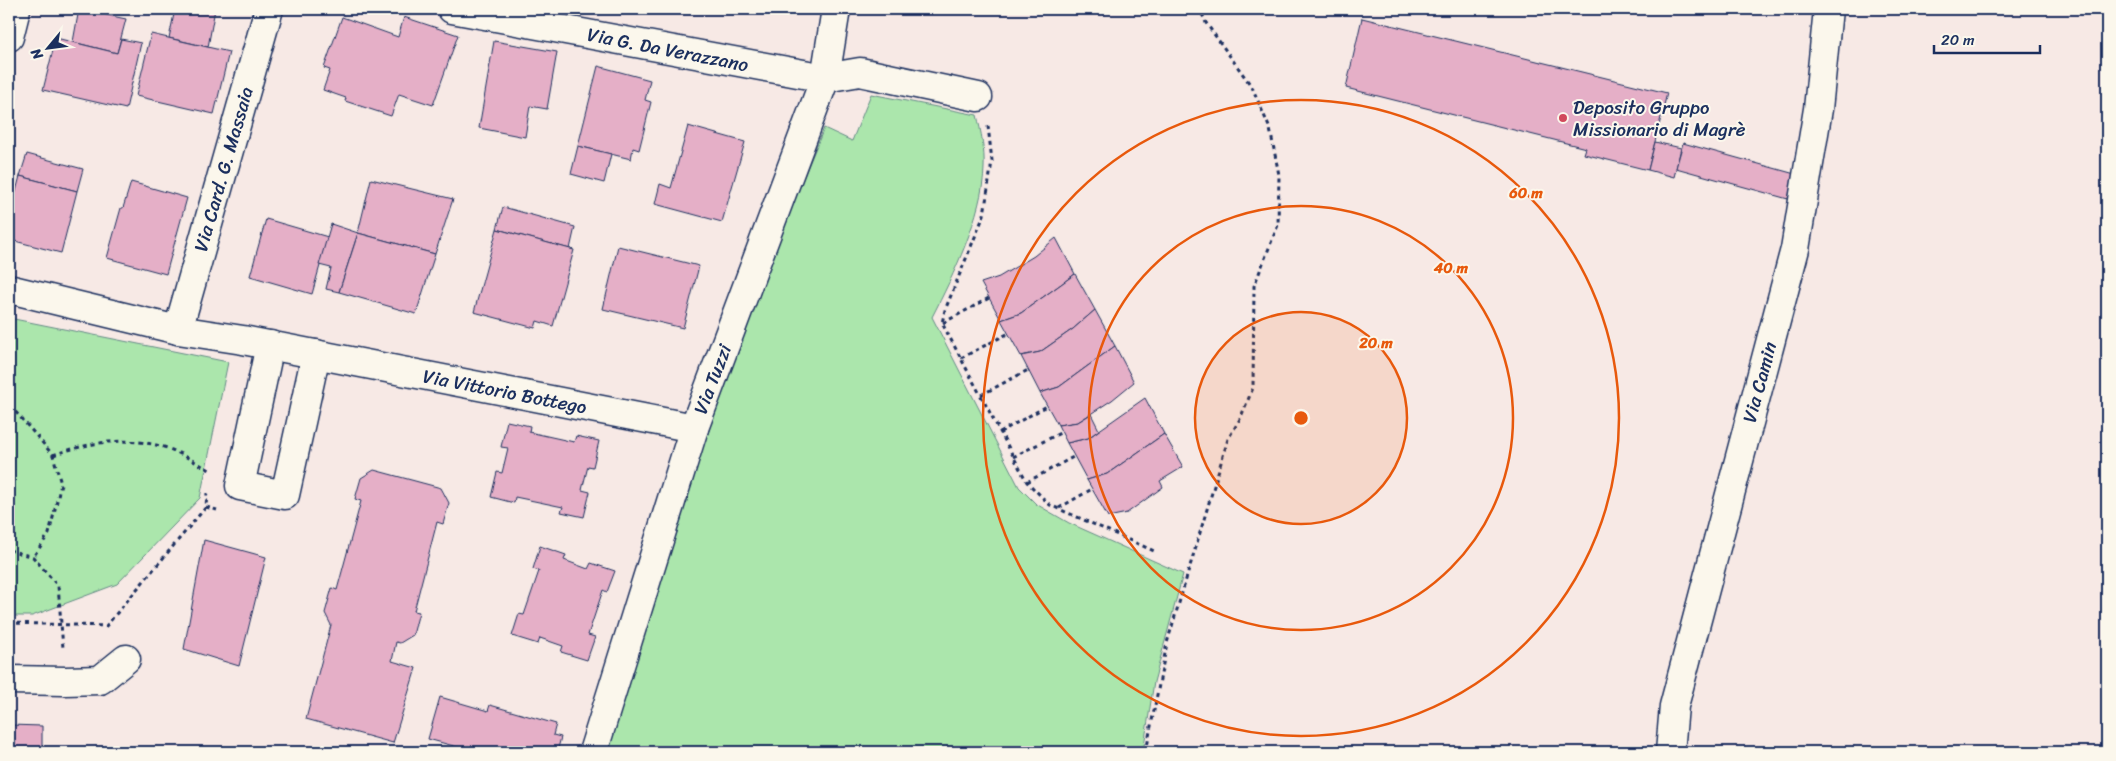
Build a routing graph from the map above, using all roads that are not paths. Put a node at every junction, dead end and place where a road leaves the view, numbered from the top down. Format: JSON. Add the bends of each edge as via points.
{"nodes":[{"id":1,"x":16,"y":9,"type":"edge"},
{"id":2,"x":269,"y":9,"type":"edge"},
{"id":3,"x":452,"y":9,"type":"edge"},
{"id":4,"x":836,"y":9,"type":"edge"},
{"id":5,"x":1828,"y":9,"type":"edge"},
{"id":6,"x":9,"y":36,"type":"edge"},
{"id":7,"x":826,"y":78,"type":"junction"},
{"id":8,"x":978,"y":97,"type":"dead end"},
{"id":9,"x":9,"y":289,"type":"edge"},
{"id":10,"x":178,"y":330,"type":"junction"},
{"id":11,"x":270,"y":345,"type":"junction"},
{"id":12,"x":316,"y":354,"type":"junction"},
{"id":13,"x":694,"y":428,"type":"junction"},
{"id":14,"x":126,"y":659,"type":"dead end"},
{"id":15,"x":9,"y":680,"type":"edge"},
{"id":16,"x":593,"y":752,"type":"edge"},
{"id":17,"x":1670,"y":752,"type":"edge"}],
"edges":[{"from":1,"to":6,"type":"street"},
{"from":2,"to":10,"type":"street","name":"Via Card. G. Massaia"},
{"from":3,"to":7,"type":"street","name":"Via G. Da Verazzano"},
{"from":4,"to":7,"type":"street","name":"Via Tuzzi"},
{"from":5,"to":17,"type":"street","name":"Via Camin","via":[[1818,109],[1795,249],[1674,706]]},
{"from":7,"to":8,"type":"street","via":[[860,72]]},
{"from":7,"to":13,"type":"street","name":"Via Tuzzi"},
{"from":9,"to":10,"type":"street","name":"Via Vittorio Bottego"},
{"from":10,"to":11,"type":"street","name":"Via Vittorio Bottego"},
{"from":11,"to":12,"type":"street","name":"Via Vittorio Bottego"},
{"from":11,"to":12,"type":"street","via":[[240,486],[286,496]]},
{"from":12,"to":13,"type":"street","name":"Via Vittorio Bottego"},
{"from":13,"to":16,"type":"street","name":"Via Tuzzi"},
{"from":14,"to":15,"type":"street","via":[[100,680]]}]}
